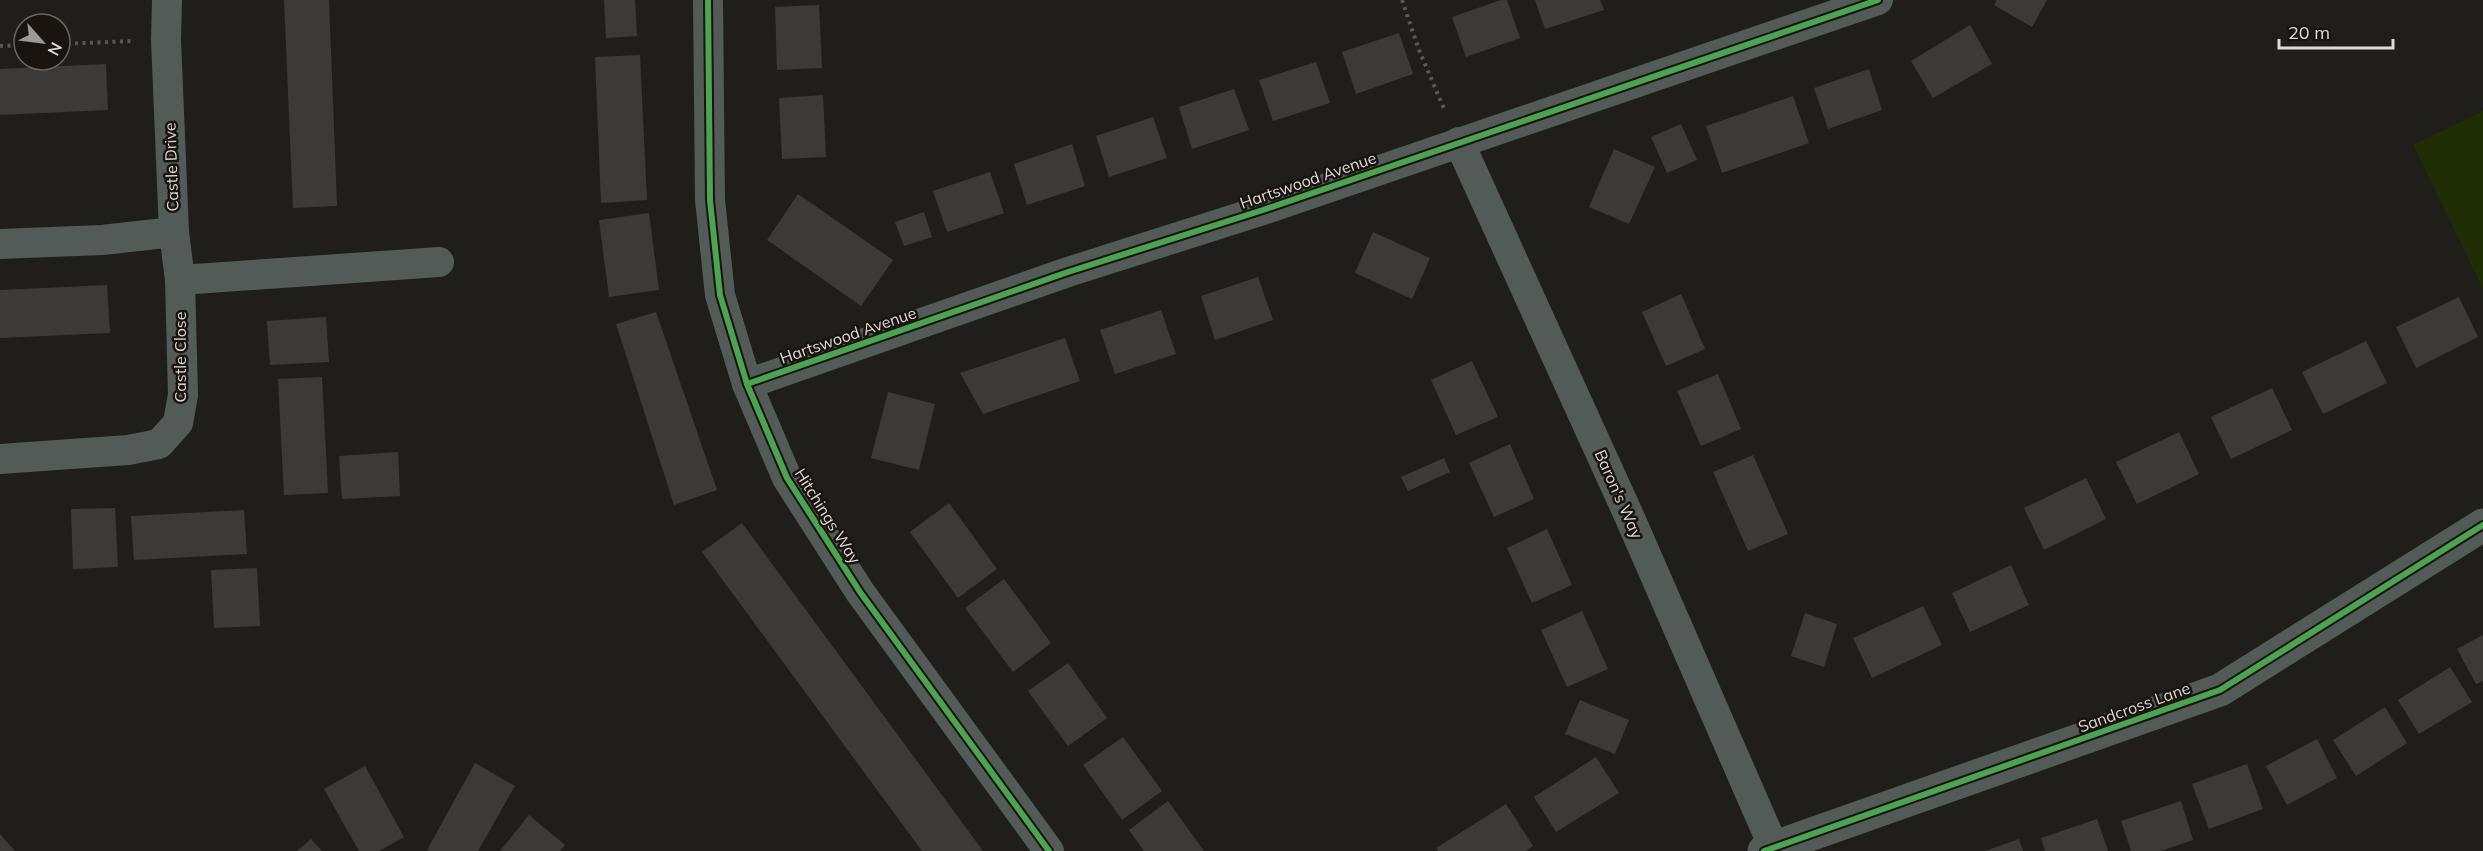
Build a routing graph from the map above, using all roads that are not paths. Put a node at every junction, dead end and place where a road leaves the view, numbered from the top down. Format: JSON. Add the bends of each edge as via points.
{"nodes":[{"id":1,"x":167,"y":0,"type":"edge"},
{"id":2,"x":708,"y":0,"type":"edge"},
{"id":3,"x":1878,"y":0,"type":"edge"},
{"id":4,"x":1459,"y":142,"type":"junction"},
{"id":5,"x":174,"y":232,"type":"junction"},
{"id":6,"x":0,"y":244,"type":"edge"},
{"id":7,"x":439,"y":262,"type":"dead end"},
{"id":8,"x":180,"y":280,"type":"junction"},
{"id":9,"x":747,"y":384,"type":"junction"},
{"id":10,"x":0,"y":459,"type":"edge"},
{"id":11,"x":2483,"y":525,"type":"edge"},
{"id":12,"x":1769,"y":849,"type":"edge"},
{"id":13,"x":1049,"y":851,"type":"edge"}],
"edges":[{"from":1,"to":5,"type":"street","name":"Castle Drive"},
{"from":2,"to":9,"type":"street","name":"Hitchings Way","via":[[710,200],[720,296]]},
{"from":3,"to":4,"type":"street","name":"Hartswood Avenue"},
{"from":4,"to":9,"type":"street","name":"Hartswood Avenue"},
{"from":4,"to":12,"type":"street","name":"Baron's Way","via":[[1630,518]]},
{"from":5,"to":6,"type":"street","name":"Castle Drive","via":[[102,240]]},
{"from":5,"to":8,"type":"street","name":"Castle Close"},
{"from":7,"to":8,"type":"street"},
{"from":8,"to":10,"type":"street","name":"Castle Close","via":[[183,394],[178,423],[159,444],[128,450]]},
{"from":9,"to":13,"type":"street","name":"Hitchings Way","via":[[787,478],[860,592]]},
{"from":11,"to":12,"type":"street","name":"Sandcross Lane","via":[[2220,690]]}]}
